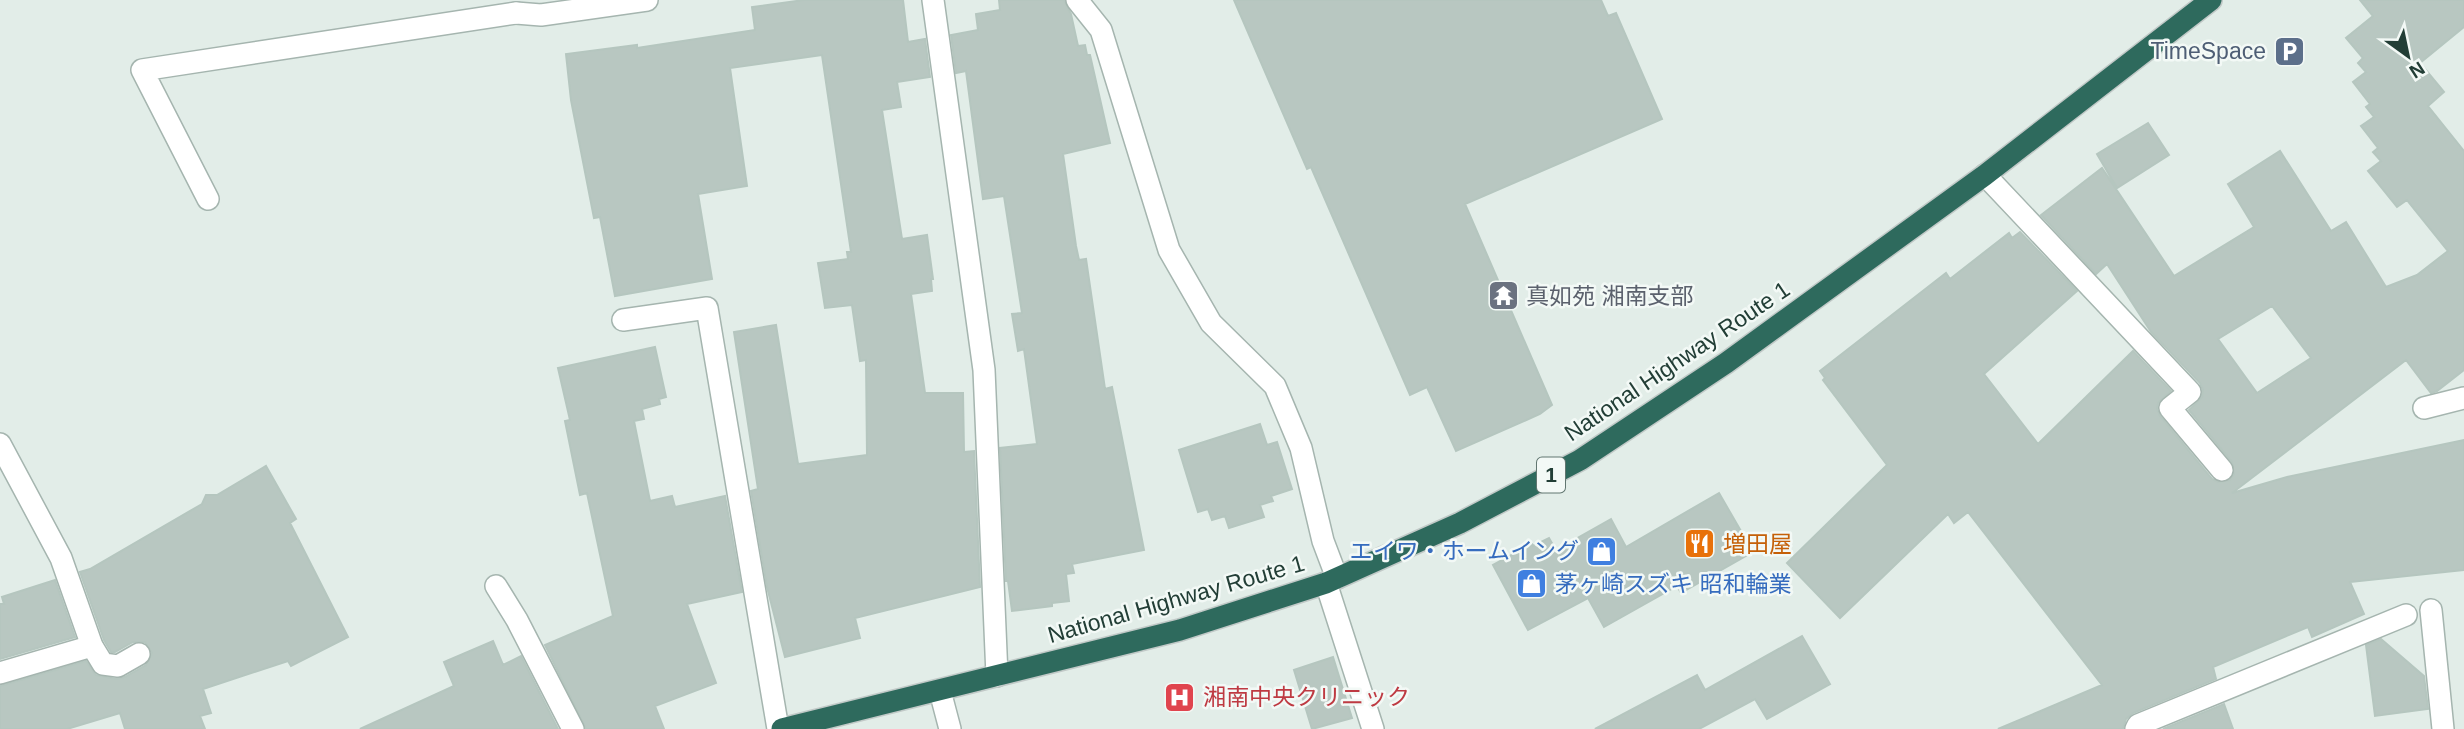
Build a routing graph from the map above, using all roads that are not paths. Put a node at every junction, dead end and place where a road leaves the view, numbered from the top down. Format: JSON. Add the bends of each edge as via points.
{"nodes":[{"id":1,"x":647,"y":0,"type":"edge"},
{"id":2,"x":933,"y":0,"type":"edge"},
{"id":3,"x":1077,"y":0,"type":"edge"},
{"id":4,"x":2211,"y":0,"type":"edge"},
{"id":5,"x":1986,"y":175,"type":"junction"},
{"id":6,"x":208,"y":199,"type":"dead end"},
{"id":7,"x":623,"y":320,"type":"dead end"},
{"id":8,"x":2464,"y":398,"type":"edge"},
{"id":9,"x":2424,"y":408,"type":"dead end"},
{"id":10,"x":0,"y":444,"type":"edge"},
{"id":11,"x":2222,"y":470,"type":"dead end"},
{"id":12,"x":1332,"y":580,"type":"junction"},
{"id":13,"x":495,"y":586,"type":"dead end"},
{"id":14,"x":2431,"y":610,"type":"dead end"},
{"id":15,"x":2406,"y":615,"type":"dead end"},
{"id":16,"x":92,"y":646,"type":"junction"},
{"id":17,"x":139,"y":654,"type":"dead end"},
{"id":18,"x":0,"y":673,"type":"edge"},
{"id":19,"x":997,"y":676,"type":"junction"},
{"id":20,"x":940,"y":691,"type":"junction"},
{"id":21,"x":573,"y":729,"type":"edge"},
{"id":22,"x":780,"y":729,"type":"edge"},
{"id":23,"x":950,"y":729,"type":"edge"},
{"id":24,"x":1373,"y":729,"type":"edge"},
{"id":25,"x":2136,"y":729,"type":"edge"},
{"id":26,"x":2443,"y":729,"type":"edge"}],
"edges":[{"from":1,"to":6,"type":"street","via":[[541,15],[516,13],[142,71]]},
{"from":2,"to":19,"type":"street","via":[[984,370]]},
{"from":3,"to":12,"type":"street","via":[[1101,30],[1169,250],[1211,323],[1275,386],[1301,448]]},
{"from":4,"to":5,"type":"highway","name":"National Highway Route 1","number":"1"},
{"from":5,"to":11,"type":"street","via":[[2190,392],[2170,408]]},
{"from":5,"to":12,"type":"highway","name":"National Highway Route 1","number":"1","via":[[1726,363],[1580,460],[1460,523]]},
{"from":7,"to":22,"type":"street","via":[[707,308]]},
{"from":8,"to":9,"type":"street"},
{"from":10,"to":16,"type":"street","via":[[61,558]]},
{"from":12,"to":19,"type":"highway","name":"National Highway Route 1","number":"1","via":[[1180,630]]},
{"from":12,"to":24,"type":"street"},
{"from":13,"to":21,"type":"street"},
{"from":14,"to":26,"type":"street"},
{"from":15,"to":25,"type":"street"},
{"from":16,"to":17,"type":"street","via":[[103,664],[118,666]]},
{"from":16,"to":18,"type":"street"},
{"from":19,"to":20,"type":"highway","name":"National Highway Route 1","number":"1"},
{"from":20,"to":22,"type":"highway","name":"National Highway Route 1","number":"1"},
{"from":20,"to":23,"type":"street"}]}
